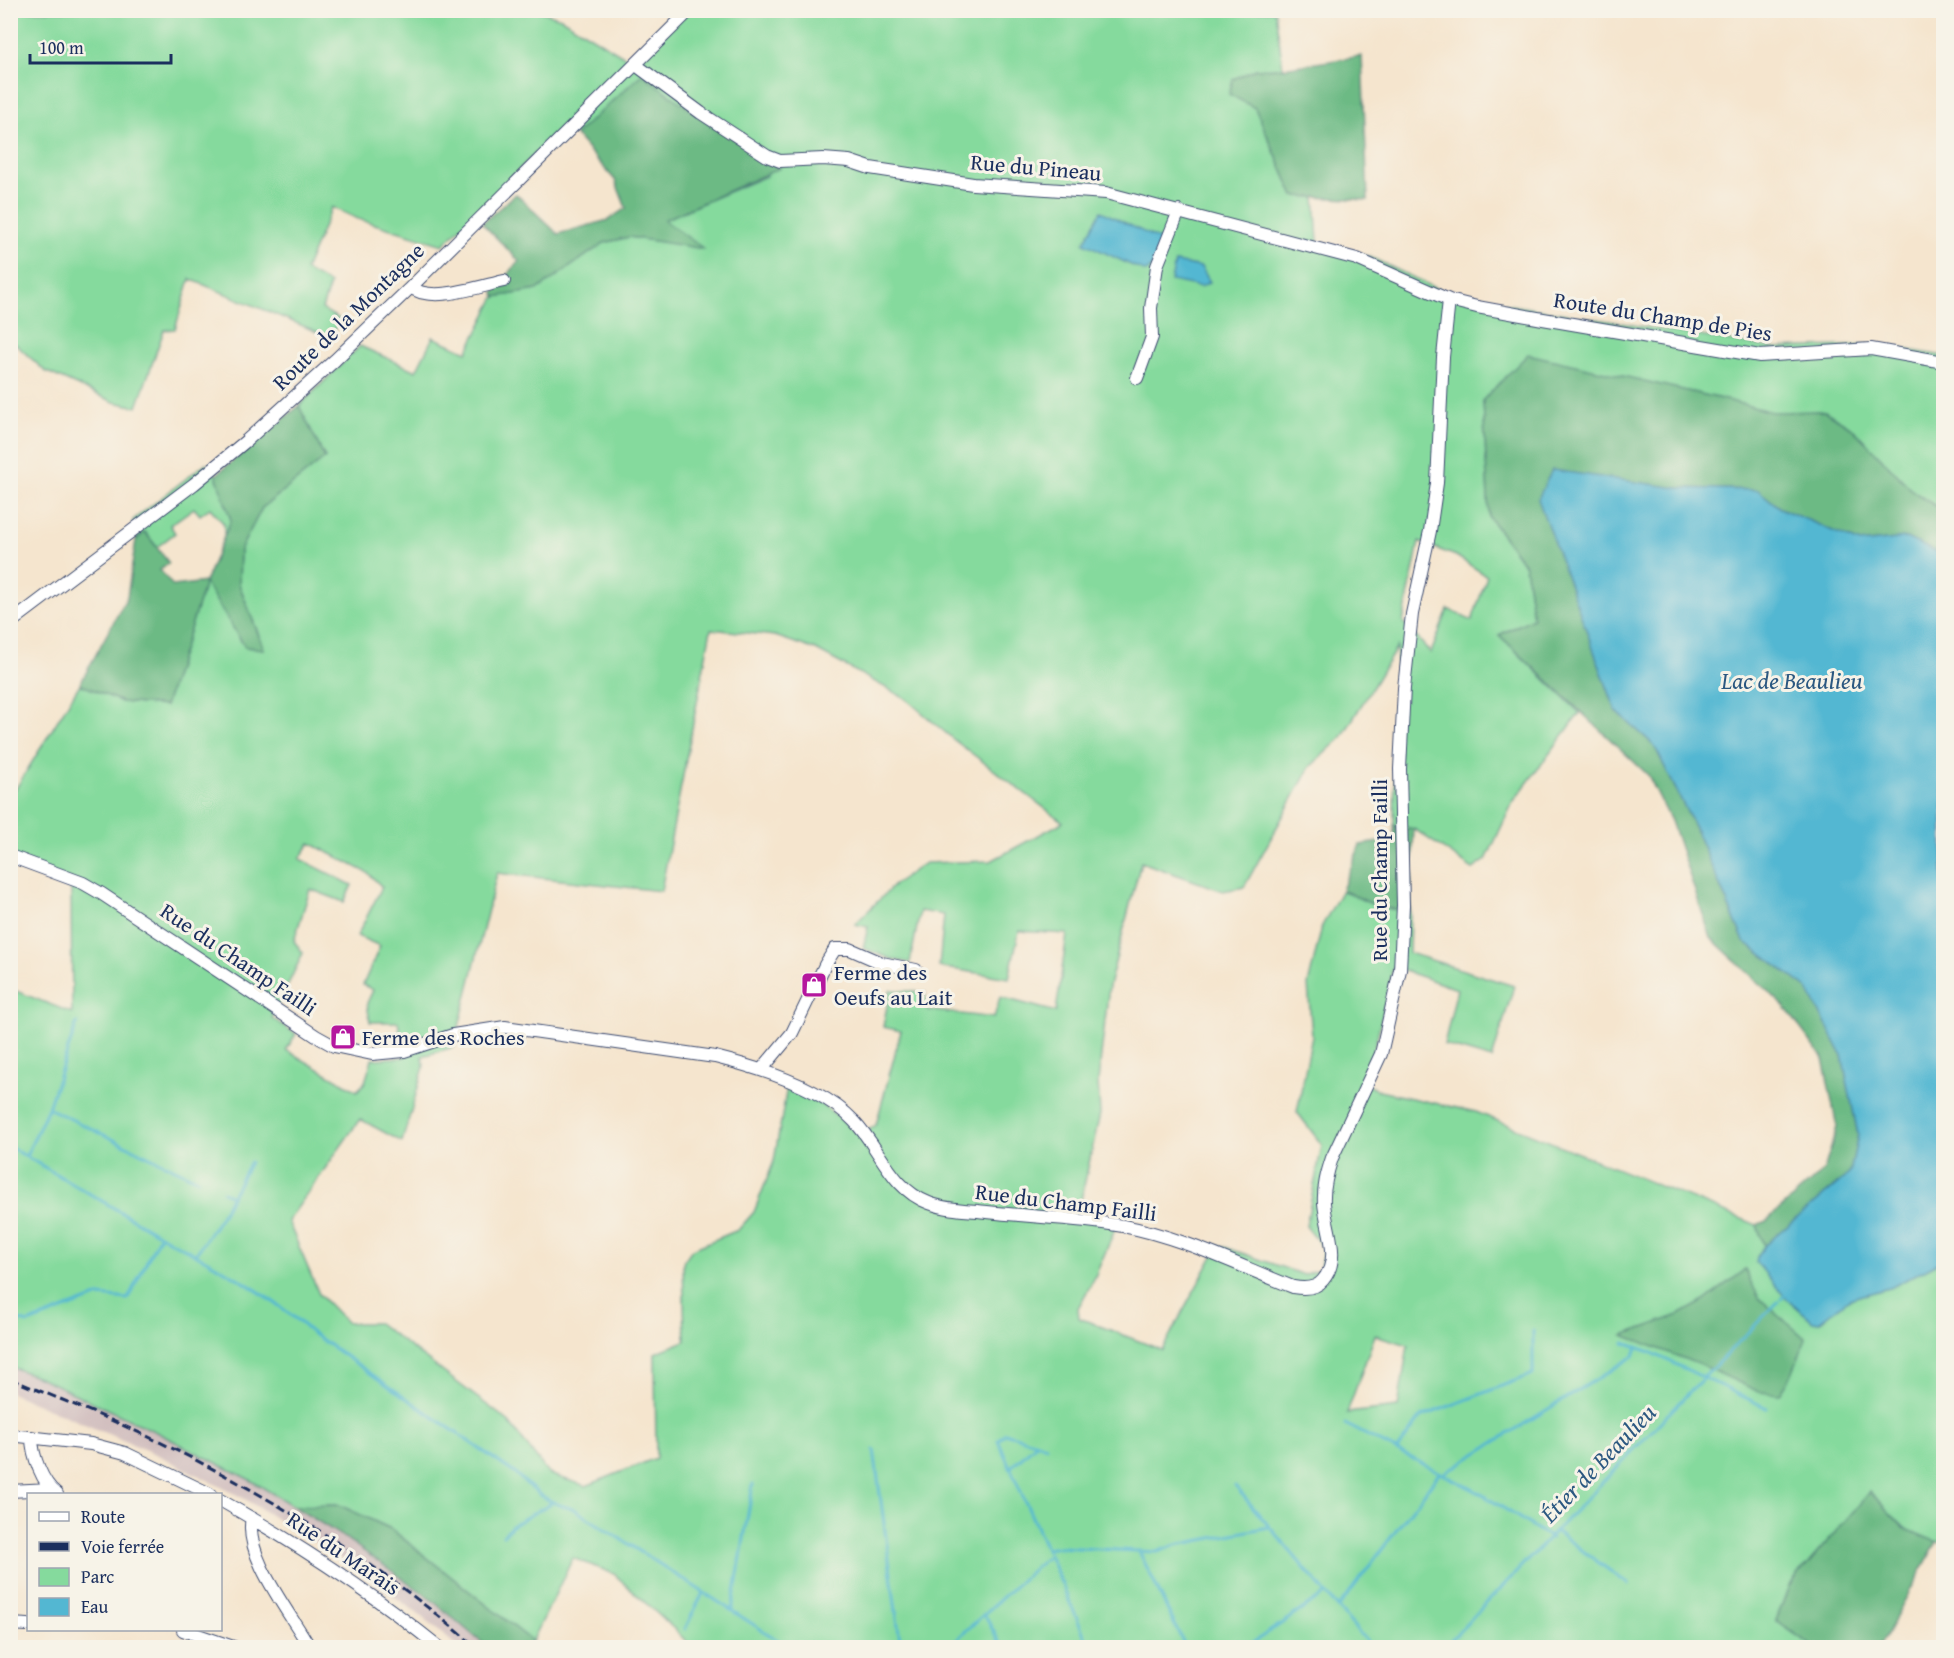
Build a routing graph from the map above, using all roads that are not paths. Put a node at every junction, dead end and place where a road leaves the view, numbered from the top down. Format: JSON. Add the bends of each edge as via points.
{"nodes":[{"id":1,"x":690,"y":10,"type":"edge"},
{"id":2,"x":636,"y":65,"type":"junction"},
{"id":3,"x":1179,"y":211,"type":"junction"},
{"id":4,"x":504,"y":281,"type":"dead end"},
{"id":5,"x":411,"y":286,"type":"junction"},
{"id":6,"x":1449,"y":300,"type":"junction"},
{"id":7,"x":1944,"y":362,"type":"edge"},
{"id":8,"x":1137,"y":378,"type":"dead end"},
{"id":9,"x":10,"y":623,"type":"edge"},
{"id":10,"x":10,"y":856,"type":"edge"},
{"id":11,"x":916,"y":970,"type":"dead end"},
{"id":12,"x":762,"y":1069,"type":"junction"},
{"id":13,"x":10,"y":1435,"type":"edge"},
{"id":14,"x":32,"y":1437,"type":"junction"},
{"id":15,"x":10,"y":1491,"type":"edge"},
{"id":16,"x":53,"y":1492,"type":"edge"},
{"id":17,"x":208,"y":1493,"type":"edge"},
{"id":18,"x":222,"y":1501,"type":"edge"},
{"id":19,"x":252,"y":1518,"type":"junction"},
{"id":20,"x":10,"y":1624,"type":"edge"},
{"id":21,"x":27,"y":1625,"type":"edge"},
{"id":22,"x":189,"y":1631,"type":"edge"},
{"id":23,"x":231,"y":1646,"type":"edge"},
{"id":24,"x":310,"y":1647,"type":"edge"},
{"id":25,"x":440,"y":1647,"type":"edge"}],
"edges":[{"from":1,"to":2,"type":"street","name":"Route de la Montagne"},
{"from":2,"to":3,"type":"street","name":"Rue du Pineau","via":[[701,113],[780,161],[849,161],[870,168],[973,184],[1106,193]]},
{"from":2,"to":5,"type":"street","name":"Route de la Montagne"},
{"from":3,"to":6,"type":"street","name":"Rue du Pineau","via":[[1357,259]]},
{"from":3,"to":8,"type":"street","via":[[1157,266],[1151,308],[1152,337]]},
{"from":4,"to":5,"type":"street","via":[[451,293],[423,293]]},
{"from":5,"to":9,"type":"street","name":"Route de la Montagne","via":[[219,464]]},
{"from":6,"to":7,"type":"street","name":"Route du Champ de Pies","via":[[1760,356],[1871,349]]},
{"from":6,"to":12,"type":"street","name":"Rue du Champ Failli","via":[[1437,483],[1405,667],[1400,769],[1400,970],[1381,1054],[1327,1173],[1324,1202],[1333,1256],[1328,1274],[1319,1285],[1293,1287],[1146,1231],[956,1209],[928,1202],[900,1184],[842,1110]]},
{"from":10,"to":12,"type":"street","name":"Rue du Champ Failli","via":[[93,888],[334,1046],[372,1054],[388,1053],[453,1035],[505,1028],[715,1058]]},
{"from":11,"to":12,"type":"street","via":[[882,963],[850,949],[835,949],[792,1033]]},
{"from":13,"to":14,"type":"street"},
{"from":14,"to":16,"type":"street","via":[[36,1461]]},
{"from":14,"to":17,"type":"street","via":[[91,1444],[125,1453]]},
{"from":15,"to":16,"type":"street"},
{"from":18,"to":19,"type":"street","name":"Rue du Marais"},
{"from":19,"to":24,"type":"street","via":[[250,1526],[263,1572]]},
{"from":19,"to":25,"type":"street","name":"Rue du Marais","via":[[338,1572]]},
{"from":20,"to":21,"type":"street"},
{"from":22,"to":23,"type":"street"}]}
